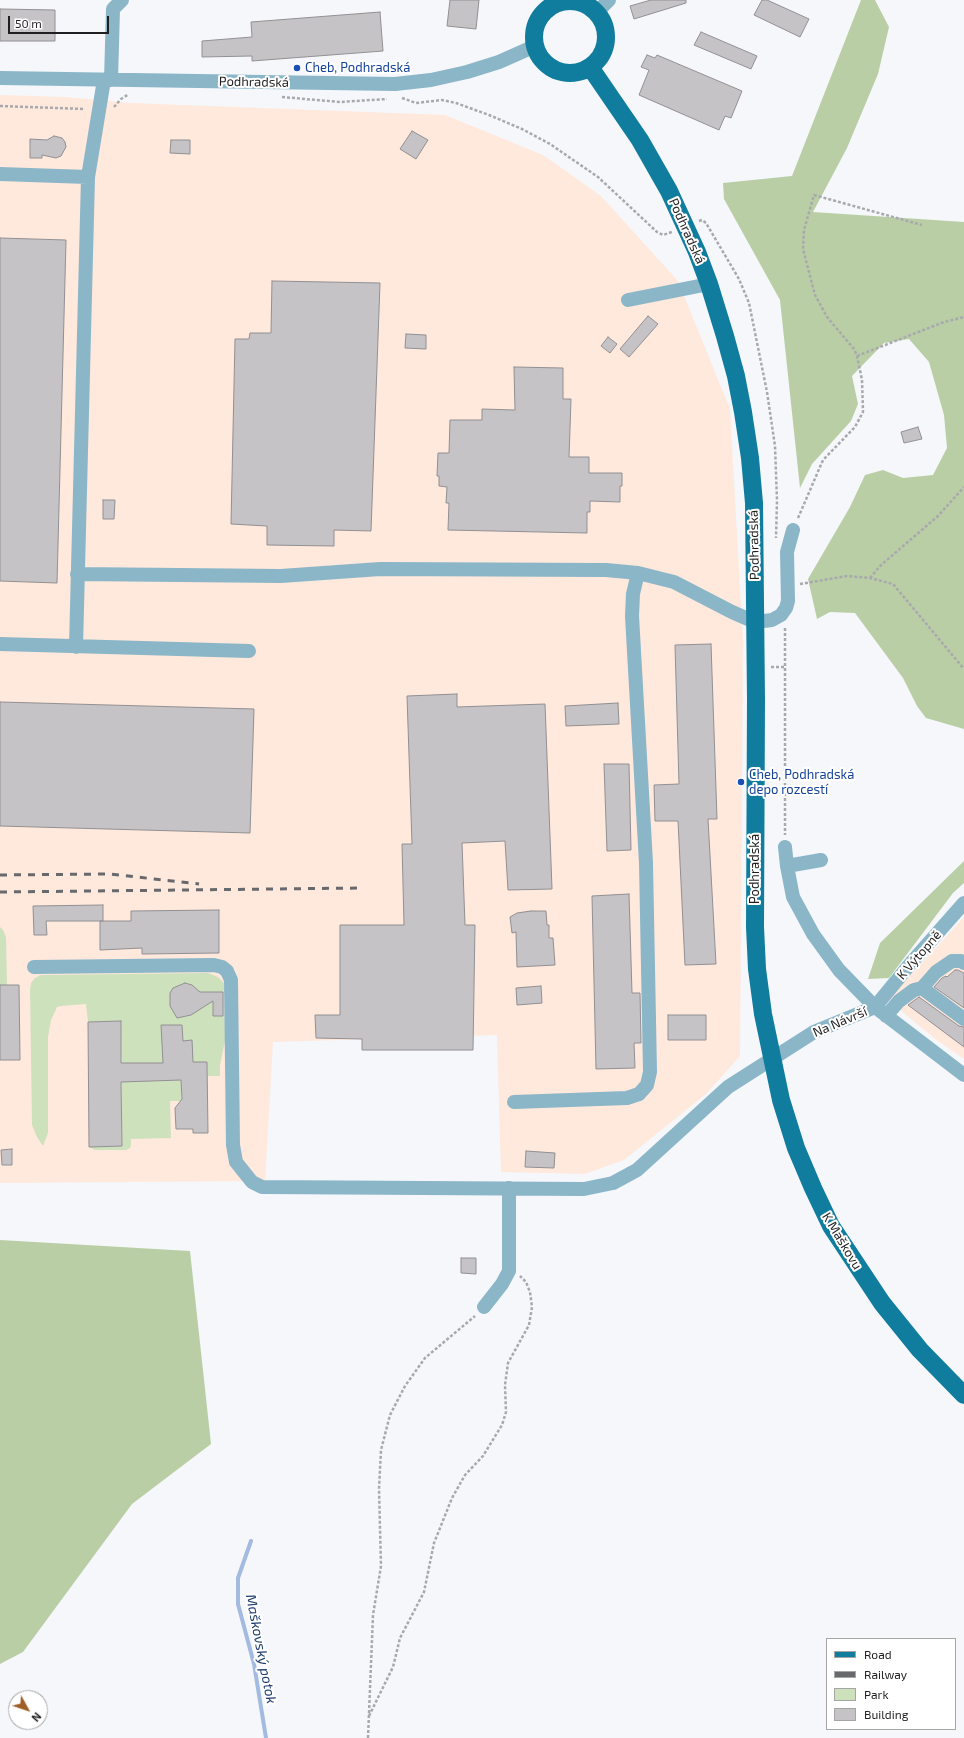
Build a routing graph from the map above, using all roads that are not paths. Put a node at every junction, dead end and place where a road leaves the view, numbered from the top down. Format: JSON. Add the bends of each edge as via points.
{"nodes":[{"id":1,"x":122,"y":0,"type":"edge"},
{"id":2,"x":609,"y":0,"type":"edge"},
{"id":3,"x":548,"y":4,"type":"edge"},
{"id":4,"x":596,"y":13,"type":"junction"},
{"id":5,"x":535,"y":46,"type":"junction"},
{"id":6,"x":590,"y":67,"type":"junction"},
{"id":7,"x":0,"y":78,"type":"edge"},
{"id":8,"x":107,"y":80,"type":"junction"},
{"id":9,"x":0,"y":174,"type":"edge"},
{"id":10,"x":88,"y":177,"type":"junction"},
{"id":11,"x":709,"y":284,"type":"junction"},
{"id":12,"x":628,"y":300,"type":"dead end"},
{"id":13,"x":793,"y":530,"type":"road end"},
{"id":14,"x":638,"y":573,"type":"junction"},
{"id":15,"x":77,"y":574,"type":"junction"},
{"id":16,"x":755,"y":622,"type":"junction"},
{"id":17,"x":0,"y":644,"type":"edge"},
{"id":18,"x":76,"y":646,"type":"junction"},
{"id":19,"x":249,"y":651,"type":"dead end"},
{"id":20,"x":785,"y":847,"type":"road end"},
{"id":21,"x":821,"y":860,"type":"dead end"},
{"id":22,"x":786,"y":866,"type":"junction"},
{"id":23,"x":964,"y":903,"type":"edge"},
{"id":24,"x":964,"y":963,"type":"edge"},
{"id":25,"x":34,"y":967,"type":"dead end"},
{"id":26,"x":922,"y":988,"type":"junction"},
{"id":27,"x":875,"y":1007,"type":"junction"},
{"id":28,"x":886,"y":1016,"type":"junction"},
{"id":29,"x":964,"y":1019,"type":"edge"},
{"id":30,"x":772,"y":1059,"type":"junction"},
{"id":31,"x":964,"y":1075,"type":"edge"},
{"id":32,"x":514,"y":1102,"type":"dead end"},
{"id":33,"x":509,"y":1188,"type":"junction"},
{"id":34,"x":484,"y":1307,"type":"road end"},
{"id":35,"x":964,"y":1395,"type":"edge"}],
"edges":[{"from":1,"to":8,"type":"street","via":[[114,9]]},
{"from":2,"to":4,"type":"street"},
{"from":3,"to":4,"type":"main road","via":[[571,2],[585,5]]},
{"from":3,"to":5,"type":"main road","via":[[537,24]]},
{"from":4,"to":6,"type":"main road","via":[[604,26],[605,41],[600,56]]},
{"from":5,"to":6,"type":"main road","via":[[542,59],[554,69],[568,73]]},
{"from":5,"to":8,"type":"street","name":"Podhradská","via":[[499,62],[467,72],[395,84]]},
{"from":6,"to":11,"type":"main road","name":"Podhradská","via":[[640,140],[669,191]]},
{"from":7,"to":8,"type":"street","name":"Podhradská"},
{"from":8,"to":10,"type":"street"},
{"from":9,"to":10,"type":"street"},
{"from":10,"to":15,"type":"street"},
{"from":11,"to":12,"type":"street"},
{"from":11,"to":16,"type":"main road","name":"Podhradská","via":[[744,412],[754,503]]},
{"from":13,"to":16,"type":"street","via":[[787,552],[786,608],[781,615],[772,620]]},
{"from":14,"to":15,"type":"street","via":[[606,570],[380,569],[281,576]]},
{"from":14,"to":16,"type":"street","via":[[674,582]]},
{"from":14,"to":32,"type":"street","via":[[633,594],[632,616],[646,863],[650,1072],[647,1085],[639,1094],[627,1098]]},
{"from":15,"to":18,"type":"street"},
{"from":16,"to":30,"type":"main road","name":"Podhradská","via":[[755,928],[757,969]]},
{"from":17,"to":18,"type":"street"},
{"from":18,"to":19,"type":"street"},
{"from":20,"to":22,"type":"street"},
{"from":21,"to":22,"type":"street"},
{"from":22,"to":27,"type":"street","via":[[793,897],[813,934],[839,970]]},
{"from":23,"to":27,"type":"street","name":"K Výtopně"},
{"from":24,"to":26,"type":"street","via":[[961,960],[952,962],[936,972]]},
{"from":25,"to":33,"type":"street","name":"Na Návrší","via":[[214,965],[227,971],[231,980],[233,1145],[236,1162],[252,1182],[262,1187]]},
{"from":26,"to":28,"type":"street","via":[[914,990],[899,1001]]},
{"from":26,"to":29,"type":"street"},
{"from":27,"to":28,"type":"street","name":"Na Návrší"},
{"from":27,"to":30,"type":"street","name":"Na Návrší","via":[[814,1032]]},
{"from":28,"to":31,"type":"street","name":"Na Návrší"},
{"from":30,"to":33,"type":"street","name":"Na Návrší","via":[[728,1087],[637,1170],[613,1183],[584,1189]]},
{"from":30,"to":35,"type":"main road","name":"K Maškovu","via":[[796,1148],[831,1226],[882,1303],[920,1350]]},
{"from":33,"to":34,"type":"street","via":[[509,1271]]}]}
